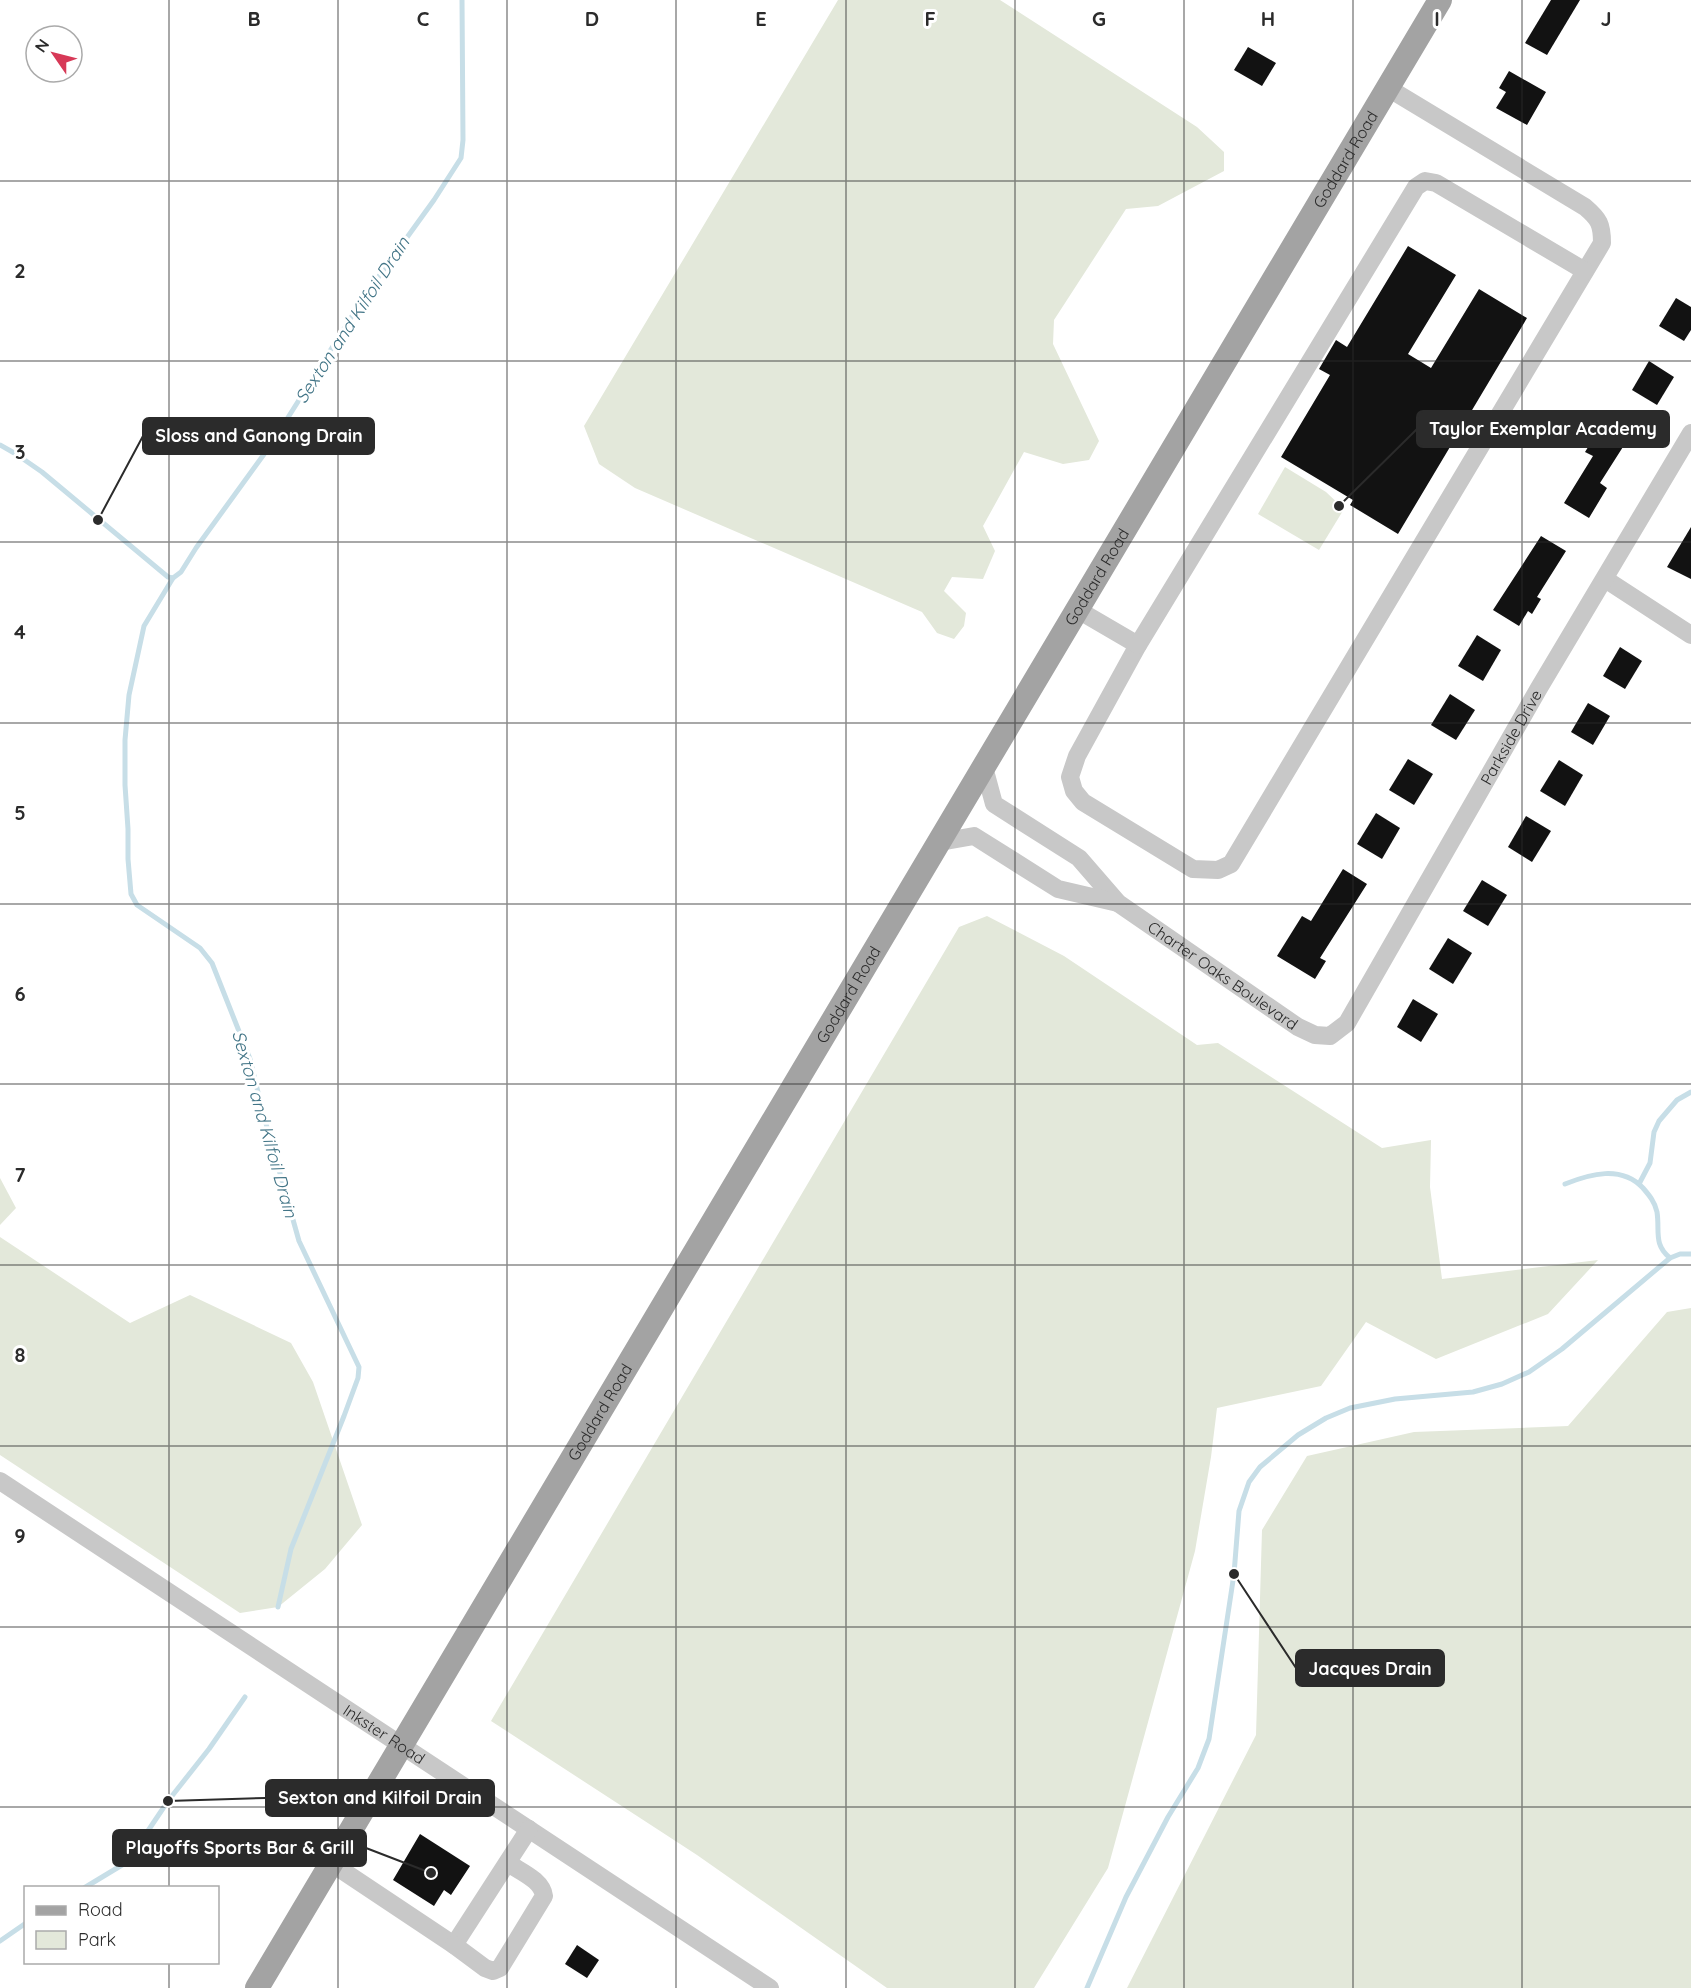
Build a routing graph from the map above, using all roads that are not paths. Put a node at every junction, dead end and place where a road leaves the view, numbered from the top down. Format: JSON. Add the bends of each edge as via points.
{"nodes":[{"id":1,"x":1440,"y":0,"type":"edge"},
{"id":2,"x":1388,"y":88,"type":"junction"},
{"id":3,"x":1585,"y":271,"type":"junction"},
{"id":4,"x":1691,"y":434,"type":"edge"},
{"id":5,"x":1605,"y":579,"type":"junction"},
{"id":6,"x":1078,"y":610,"type":"junction"},
{"id":7,"x":1691,"y":635,"type":"edge"},
{"id":8,"x":1138,"y":645,"type":"junction"},
{"id":9,"x":984,"y":767,"type":"junction"},
{"id":10,"x":940,"y":842,"type":"junction"},
{"id":11,"x":1118,"y":903,"type":"junction"},
{"id":12,"x":1330,"y":1036,"type":"joint"},
{"id":13,"x":0,"y":1481,"type":"edge"},
{"id":14,"x":401,"y":1744,"type":"junction"},
{"id":15,"x":529,"y":1829,"type":"junction"},
{"id":16,"x":331,"y":1863,"type":"junction"},
{"id":17,"x":508,"y":1863,"type":"junction"},
{"id":18,"x":454,"y":1945,"type":"junction"},
{"id":19,"x":258,"y":1988,"type":"edge"},
{"id":20,"x":770,"y":1988,"type":"edge"}],
"edges":[{"from":1,"to":2,"type":"main road","name":"Goddard Road"},
{"from":2,"to":3,"type":"street","via":[[1597,217],[1602,243]]},
{"from":2,"to":6,"type":"main road","name":"Goddard Road"},
{"from":3,"to":8,"type":"street","via":[[1436,183],[1425,181],[1416,187]]},
{"from":3,"to":8,"type":"street","via":[[1231,864],[1218,870],[1193,869],[1083,802],[1074,791],[1070,777],[1077,756]]},
{"from":4,"to":5,"type":"street","name":"Parkside Drive"},
{"from":5,"to":7,"type":"street"},
{"from":5,"to":12,"type":"street","name":"Parkside Drive","via":[[1347,1023]]},
{"from":6,"to":8,"type":"street"},
{"from":6,"to":9,"type":"main road","name":"Goddard Road"},
{"from":9,"to":10,"type":"main road","name":"Goddard Road"},
{"from":9,"to":11,"type":"street","name":"Charter Oaks Boulevard","via":[[994,804],[1079,858]]},
{"from":10,"to":11,"type":"street","name":"Charter Oaks Boulevard","via":[[974,836],[1058,889]]},
{"from":10,"to":14,"type":"main road","name":"Goddard Road"},
{"from":11,"to":12,"type":"street","name":"Charter Oaks Boulevard","via":[[1298,1027]]},
{"from":13,"to":14,"type":"street","name":"Inkster Road"},
{"from":14,"to":15,"type":"street","name":"Inkster Road"},
{"from":14,"to":16,"type":"main road","name":"Goddard Road"},
{"from":15,"to":17,"type":"street"},
{"from":15,"to":20,"type":"street","name":"Inkster Road"},
{"from":16,"to":18,"type":"street"},
{"from":16,"to":19,"type":"main road","name":"Goddard Road"},
{"from":17,"to":18,"type":"street"},
{"from":17,"to":18,"type":"street","via":[[538,1883],[544,1896],[500,1968],[485,1968]]}]}
